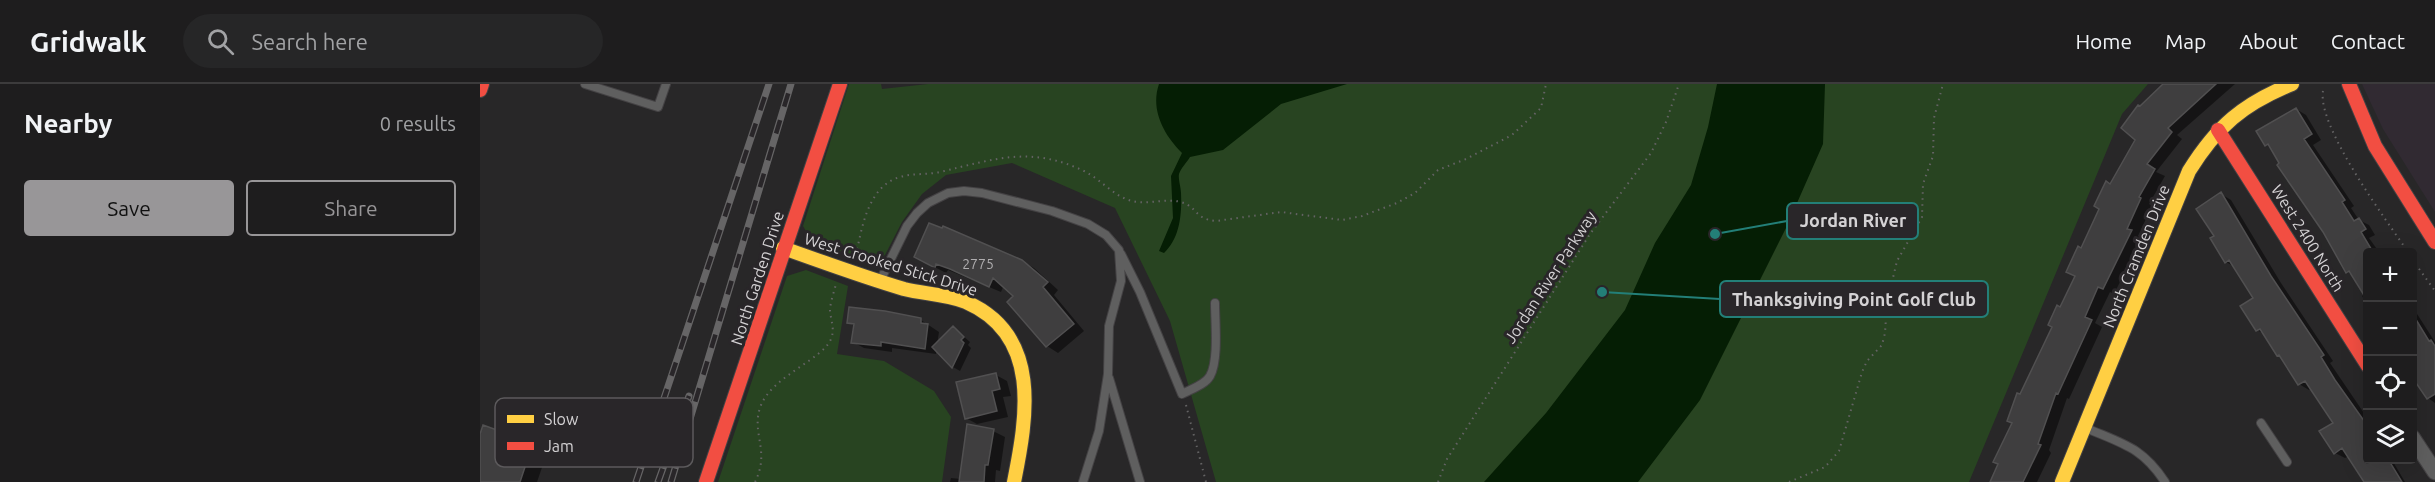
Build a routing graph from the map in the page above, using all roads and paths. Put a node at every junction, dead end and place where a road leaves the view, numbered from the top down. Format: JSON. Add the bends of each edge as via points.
{"nodes":[{"id":1,"x":482,"y":84,"type":"edge"},
{"id":2,"x":585,"y":84,"type":"edge"},
{"id":3,"x":666,"y":84,"type":"edge"},
{"id":4,"x":840,"y":84,"type":"edge"},
{"id":5,"x":1546,"y":84,"type":"edge"},
{"id":6,"x":1679,"y":84,"type":"edge"},
{"id":7,"x":1943,"y":84,"type":"edge"},
{"id":8,"x":2292,"y":84,"type":"edge"},
{"id":9,"x":2349,"y":84,"type":"edge"},
{"id":10,"x":480,"y":90,"type":"edge"},
{"id":11,"x":2324,"y":92,"type":"dead end"},
{"id":12,"x":2218,"y":130,"type":"junction"},
{"id":13,"x":1171,"y":200,"type":"dead end"},
{"id":14,"x":2435,"y":242,"type":"edge"},
{"id":15,"x":783,"y":248,"type":"junction"},
{"id":16,"x":2405,"y":248,"type":"edge"},
{"id":17,"x":1119,"y":250,"type":"junction"},
{"id":18,"x":2417,"y":266,"type":"edge"},
{"id":19,"x":837,"y":281,"type":"dead end"},
{"id":20,"x":881,"y":281,"type":"junction"},
{"id":21,"x":2435,"y":291,"type":"edge"},
{"id":22,"x":1215,"y":303,"type":"dead end"},
{"id":23,"x":2363,"y":360,"type":"edge"},
{"id":24,"x":1108,"y":374,"type":"junction"},
{"id":25,"x":1182,"y":394,"type":"junction"},
{"id":26,"x":2262,"y":423,"type":"dead end"},
{"id":27,"x":2084,"y":427,"type":"junction"},
{"id":28,"x":2417,"y":445,"type":"edge"},
{"id":29,"x":2287,"y":462,"type":"dead end"},
{"id":30,"x":2435,"y":472,"type":"edge"},
{"id":31,"x":706,"y":482,"type":"edge"},
{"id":32,"x":755,"y":482,"type":"edge"},
{"id":33,"x":1014,"y":482,"type":"edge"},
{"id":34,"x":1083,"y":482,"type":"edge"},
{"id":35,"x":1140,"y":482,"type":"edge"},
{"id":36,"x":1206,"y":482,"type":"edge"},
{"id":37,"x":1438,"y":482,"type":"edge"},
{"id":38,"x":1790,"y":482,"type":"edge"},
{"id":39,"x":2062,"y":482,"type":"edge"},
{"id":40,"x":2164,"y":482,"type":"edge"}],
"edges":[{"from":1,"to":10,"type":"street"},
{"from":2,"to":3,"type":"lane","via":[[658,107]]},
{"from":4,"to":15,"type":"street","name":"North Garden Drive"},
{"from":5,"to":13,"type":"path","via":[[1541,108],[1512,135],[1438,170],[1409,197],[1362,216],[1332,219],[1281,212],[1216,221],[1202,219],[1188,205]]},
{"from":6,"to":37,"type":"path","name":"Jordan River Parkway","via":[[1651,153],[1575,257],[1447,459]]},
{"from":7,"to":38,"type":"path","via":[[1934,118],[1933,156],[1923,184],[1922,217],[1897,261],[1882,345],[1862,372],[1839,451],[1825,467]]},
{"from":8,"to":12,"type":"street","name":"North Cramden Drive","via":[[2238,110]]},
{"from":9,"to":14,"type":"street","via":[[2378,150]]},
{"from":11,"to":16,"type":"path","via":[[2322,102],[2329,122],[2356,176]]},
{"from":12,"to":23,"type":"street","name":"West 2400 North"},
{"from":12,"to":27,"type":"street","name":"North Cramden Drive","via":[[2189,171]]},
{"from":15,"to":20,"type":"street","name":"West Crooked Stick Drive"},
{"from":15,"to":31,"type":"street","name":"North Garden Drive"},
{"from":17,"to":20,"type":"lane","via":[[1106,235],[1088,224],[1052,211],[982,193],[948,193],[928,203],[907,226]]},
{"from":17,"to":24,"type":"lane","via":[[1121,281],[1109,326]]},
{"from":17,"to":25,"type":"lane"},
{"from":18,"to":21,"type":"path"},
{"from":19,"to":32,"type":"path","via":[[830,310],[834,330],[831,340],[788,374],[762,403],[758,422],[763,461]]},
{"from":20,"to":33,"type":"street","name":"West Crooked Stick Drive","via":[[967,303],[1006,333],[1024,370],[1027,387],[1025,424]]},
{"from":22,"to":25,"type":"lane","via":[[1211,375]]},
{"from":24,"to":34,"type":"lane","via":[[1099,431]]},
{"from":24,"to":35,"type":"lane"},
{"from":25,"to":36,"type":"path"},
{"from":26,"to":29,"type":"lane"},
{"from":27,"to":39,"type":"street","name":"North Cramden Drive"},
{"from":27,"to":40,"type":"lane","via":[[2138,451],[2152,463]]},
{"from":28,"to":30,"type":"street"}]}
